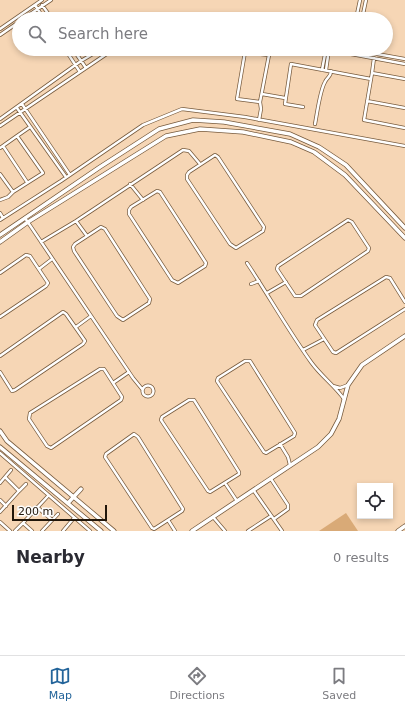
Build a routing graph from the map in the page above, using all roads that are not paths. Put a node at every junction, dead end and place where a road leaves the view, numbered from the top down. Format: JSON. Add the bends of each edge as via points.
{"nodes":[{"id":1,"x":51,"y":0,"type":"edge"},
{"id":2,"x":360,"y":0,"type":"edge"},
{"id":3,"x":366,"y":0,"type":"edge"},
{"id":4,"x":41,"y":1,"type":"edge"},
{"id":5,"x":34,"y":5,"type":"junction"},
{"id":6,"x":43,"y":5,"type":"junction"},
{"id":7,"x":37,"y":9,"type":"junction"},
{"id":8,"x":24,"y":12,"type":"edge"},
{"id":9,"x":33,"y":12,"type":"edge"},
{"id":10,"x":39,"y":12,"type":"edge"},
{"id":11,"x":48,"y":12,"type":"edge"},
{"id":12,"x":357,"y":12,"type":"edge"},
{"id":13,"x":363,"y":12,"type":"edge"},
{"id":14,"x":12,"y":21,"type":"edge"},
{"id":15,"x":12,"y":27,"type":"edge"},
{"id":16,"x":0,"y":29,"type":"edge"},
{"id":17,"x":0,"y":35,"type":"edge"},
{"id":18,"x":70,"y":56,"type":"edge"},
{"id":19,"x":78,"y":56,"type":"edge"},
{"id":20,"x":89,"y":56,"type":"edge"},
{"id":21,"x":104,"y":56,"type":"edge"},
{"id":22,"x":244,"y":56,"type":"edge"},
{"id":23,"x":268,"y":56,"type":"edge"},
{"id":24,"x":326,"y":56,"type":"edge"},
{"id":25,"x":364,"y":56,"type":"edge"},
{"id":26,"x":390,"y":56,"type":"edge"},
{"id":27,"x":374,"y":58,"type":"junction"},
{"id":28,"x":405,"y":59,"type":"edge"},
{"id":29,"x":81,"y":61,"type":"junction"},
{"id":30,"x":405,"y":64,"type":"edge"},
{"id":31,"x":76,"y":65,"type":"junction"},
{"id":32,"x":86,"y":68,"type":"junction"},
{"id":33,"x":324,"y":70,"type":"junction"},
{"id":34,"x":331,"y":71,"type":"junction"},
{"id":35,"x":80,"y":72,"type":"junction"},
{"id":36,"x":372,"y":73,"type":"junction"},
{"id":37,"x":371,"y":79,"type":"junction"},
{"id":38,"x":405,"y":79,"type":"edge"},
{"id":39,"x":262,"y":94,"type":"junction"},
{"id":40,"x":286,"y":98,"type":"junction"},
{"id":41,"x":367,"y":101,"type":"junction"},
{"id":42,"x":260,"y":102,"type":"junction"},
{"id":43,"x":22,"y":104,"type":"junction"},
{"id":44,"x":303,"y":107,"type":"dead end"},
{"id":45,"x":17,"y":108,"type":"junction"},
{"id":46,"x":405,"y":108,"type":"edge"},
{"id":47,"x":26,"y":109,"type":"junction"},
{"id":48,"x":20,"y":112,"type":"junction"},
{"id":49,"x":0,"y":119,"type":"edge"},
{"id":50,"x":259,"y":120,"type":"junction"},
{"id":51,"x":315,"y":124,"type":"dead end"},
{"id":52,"x":0,"y":126,"type":"edge"},
{"id":53,"x":30,"y":127,"type":"junction"},
{"id":54,"x":405,"y":128,"type":"edge"},
{"id":55,"x":17,"y":136,"type":"junction"},
{"id":56,"x":405,"y":146,"type":"edge"},
{"id":57,"x":1,"y":147,"type":"edge"},
{"id":58,"x":200,"y":164,"type":"junction"},
{"id":59,"x":0,"y":174,"type":"edge"},
{"id":60,"x":70,"y":175,"type":"junction"},
{"id":61,"x":66,"y":178,"type":"junction"},
{"id":62,"x":27,"y":182,"type":"junction"},
{"id":63,"x":130,"y":184,"type":"junction"},
{"id":64,"x":13,"y":192,"type":"junction"},
{"id":65,"x":0,"y":200,"type":"edge"},
{"id":66,"x":142,"y":200,"type":"junction"},
{"id":67,"x":0,"y":213,"type":"edge"},
{"id":68,"x":3,"y":218,"type":"junction"},
{"id":69,"x":25,"y":218,"type":"junction"},
{"id":70,"x":0,"y":220,"type":"edge"},
{"id":71,"x":76,"y":221,"type":"junction"},
{"id":72,"x":28,"y":222,"type":"junction"},
{"id":73,"x":405,"y":228,"type":"edge"},
{"id":74,"x":0,"y":236,"type":"edge"},
{"id":75,"x":87,"y":236,"type":"junction"},
{"id":76,"x":405,"y":238,"type":"edge"},
{"id":77,"x":0,"y":242,"type":"edge"},
{"id":78,"x":41,"y":242,"type":"junction"},
{"id":79,"x":52,"y":259,"type":"junction"},
{"id":80,"x":247,"y":263,"type":"dead end"},
{"id":81,"x":39,"y":270,"type":"junction"},
{"id":82,"x":0,"y":273,"type":"edge"},
{"id":83,"x":259,"y":280,"type":"junction"},
{"id":84,"x":286,"y":282,"type":"junction"},
{"id":85,"x":251,"y":284,"type":"dead end"},
{"id":86,"x":267,"y":293,"type":"junction"},
{"id":87,"x":405,"y":302,"type":"edge"},
{"id":88,"x":405,"y":309,"type":"edge"},
{"id":89,"x":91,"y":316,"type":"junction"},
{"id":90,"x":0,"y":317,"type":"edge"},
{"id":91,"x":76,"y":327,"type":"junction"},
{"id":92,"x":405,"y":336,"type":"edge"},
{"id":93,"x":324,"y":339,"type":"junction"},
{"id":94,"x":303,"y":350,"type":"junction"},
{"id":95,"x":0,"y":356,"type":"edge"},
{"id":96,"x":0,"y":372,"type":"edge"},
{"id":97,"x":129,"y":372,"type":"junction"},
{"id":98,"x":113,"y":383,"type":"junction"},
{"id":99,"x":330,"y":385,"type":"junction"},
{"id":100,"x":348,"y":385,"type":"junction"},
{"id":101,"x":142,"y":389,"type":"junction"},
{"id":102,"x":344,"y":400,"type":"junction"},
{"id":103,"x":0,"y":432,"type":"edge"},
{"id":104,"x":280,"y":444,"type":"junction"},
{"id":105,"x":0,"y":446,"type":"edge"},
{"id":106,"x":0,"y":453,"type":"edge"},
{"id":107,"x":3,"y":456,"type":"junction"},
{"id":108,"x":0,"y":460,"type":"edge"},
{"id":109,"x":290,"y":466,"type":"junction"},
{"id":110,"x":11,"y":470,"type":"dead end"},
{"id":111,"x":5,"y":477,"type":"junction"},
{"id":112,"x":271,"y":479,"type":"junction"},
{"id":113,"x":0,"y":482,"type":"edge"},
{"id":114,"x":225,"y":483,"type":"junction"},
{"id":115,"x":26,"y":484,"type":"dead end"},
{"id":116,"x":80,"y":489,"type":"dead end"},
{"id":117,"x":20,"y":491,"type":"junction"},
{"id":118,"x":254,"y":491,"type":"junction"},
{"id":119,"x":48,"y":496,"type":"junction"},
{"id":120,"x":73,"y":497,"type":"junction"},
{"id":121,"x":0,"y":500,"type":"edge"},
{"id":122,"x":237,"y":502,"type":"junction"},
{"id":123,"x":68,"y":503,"type":"junction"},
{"id":124,"x":6,"y":506,"type":"junction"},
{"id":125,"x":37,"y":507,"type":"junction"},
{"id":126,"x":0,"y":512,"type":"edge"},
{"id":127,"x":58,"y":514,"type":"dead end"},
{"id":128,"x":271,"y":516,"type":"junction"},
{"id":129,"x":213,"y":517,"type":"junction"},
{"id":130,"x":74,"y":518,"type":"junction"},
{"id":131,"x":274,"y":519,"type":"junction"},
{"id":132,"x":52,"y":520,"type":"junction"},
{"id":133,"x":168,"y":520,"type":"junction"},
{"id":134,"x":0,"y":522,"type":"edge"},
{"id":135,"x":23,"y":523,"type":"junction"},
{"id":136,"x":405,"y":526,"type":"edge"},
{"id":137,"x":6,"y":527,"type":"junction"},
{"id":138,"x":2,"y":531,"type":"edge"},
{"id":139,"x":10,"y":531,"type":"edge"},
{"id":140,"x":16,"y":531,"type":"edge"},
{"id":141,"x":32,"y":531,"type":"edge"},
{"id":142,"x":42,"y":531,"type":"edge"},
{"id":143,"x":63,"y":531,"type":"edge"},
{"id":144,"x":90,"y":531,"type":"edge"},
{"id":145,"x":101,"y":531,"type":"edge"},
{"id":146,"x":114,"y":531,"type":"edge"},
{"id":147,"x":176,"y":531,"type":"edge"},
{"id":148,"x":192,"y":531,"type":"edge"},
{"id":149,"x":225,"y":531,"type":"edge"},
{"id":150,"x":248,"y":531,"type":"edge"},
{"id":151,"x":282,"y":531,"type":"edge"},
{"id":152,"x":398,"y":531,"type":"edge"}],
"edges":[{"from":1,"to":6,"type":"street"},
{"from":2,"to":12,"type":"street"},
{"from":3,"to":13,"type":"street"},
{"from":4,"to":5,"type":"street"},
{"from":4,"to":6,"type":"street"},
{"from":5,"to":7,"type":"street"},
{"from":5,"to":8,"type":"street"},
{"from":6,"to":7,"type":"street"},
{"from":6,"to":11,"type":"street"},
{"from":7,"to":9,"type":"street"},
{"from":7,"to":10,"type":"street"},
{"from":14,"to":16,"type":"street"},
{"from":15,"to":17,"type":"street"},
{"from":18,"to":31,"type":"street"},
{"from":19,"to":29,"type":"street"},
{"from":20,"to":29,"type":"street"},
{"from":21,"to":32,"type":"street"},
{"from":22,"to":42,"type":"street","via":[[237,99]]},
{"from":23,"to":39,"type":"street"},
{"from":24,"to":33,"type":"street"},
{"from":25,"to":27,"type":"street"},
{"from":26,"to":28,"type":"street"},
{"from":27,"to":30,"type":"street"},
{"from":27,"to":36,"type":"street"},
{"from":29,"to":31,"type":"street"},
{"from":29,"to":32,"type":"street"},
{"from":31,"to":35,"type":"street"},
{"from":31,"to":43,"type":"street"},
{"from":32,"to":35,"type":"street"},
{"from":33,"to":34,"type":"street"},
{"from":33,"to":40,"type":"street","via":[[291,64]]},
{"from":34,"to":37,"type":"street"},
{"from":34,"to":51,"type":"street","via":[[323,87]]},
{"from":35,"to":47,"type":"street"},
{"from":36,"to":37,"type":"street"},
{"from":36,"to":38,"type":"street"},
{"from":37,"to":41,"type":"street"},
{"from":39,"to":40,"type":"street"},
{"from":39,"to":42,"type":"street"},
{"from":40,"to":44,"type":"street","via":[[285,104]]},
{"from":41,"to":46,"type":"street"},
{"from":41,"to":54,"type":"street","via":[[364,120]]},
{"from":42,"to":50,"type":"street"},
{"from":43,"to":45,"type":"street"},
{"from":43,"to":47,"type":"street"},
{"from":45,"to":48,"type":"street"},
{"from":45,"to":49,"type":"street"},
{"from":47,"to":48,"type":"street"},
{"from":47,"to":60,"type":"street"},
{"from":48,"to":52,"type":"street"},
{"from":48,"to":53,"type":"street"},
{"from":50,"to":56,"type":"street"},
{"from":50,"to":60,"type":"street","via":[[182,109],[143,125]]},
{"from":53,"to":55,"type":"street"},
{"from":53,"to":61,"type":"street"},
{"from":55,"to":57,"type":"street"},
{"from":55,"to":62,"type":"street","via":[[43,173]]},
{"from":57,"to":62,"type":"street"},
{"from":58,"to":58,"type":"street","via":[[187,174],[187,179],[230,244],[236,248],[263,231],[264,227],[218,157],[215,155]]},
{"from":58,"to":63,"type":"street","via":[[189,151],[183,150]]},
{"from":59,"to":64,"type":"street"},
{"from":60,"to":61,"type":"street"},
{"from":61,"to":68,"type":"street"},
{"from":62,"to":64,"type":"street"},
{"from":63,"to":66,"type":"street"},
{"from":63,"to":71,"type":"street"},
{"from":64,"to":65,"type":"street"},
{"from":66,"to":66,"type":"street","via":[[131,207],[129,214],[172,280],[178,283],[205,266],[206,263],[160,192],[157,191]]},
{"from":67,"to":68,"type":"street"},
{"from":68,"to":70,"type":"street"},
{"from":69,"to":72,"type":"street"},
{"from":69,"to":73,"type":"street","via":[[159,129],[193,120],[224,122],[290,134],[319,147],[346,165]]},
{"from":69,"to":74,"type":"street"},
{"from":71,"to":75,"type":"street"},
{"from":71,"to":78,"type":"street"},
{"from":72,"to":76,"type":"street","via":[[166,136],[200,129],[243,132],[291,142],[314,152],[345,175]]},
{"from":72,"to":77,"type":"street"},
{"from":72,"to":78,"type":"street"},
{"from":75,"to":75,"type":"street","via":[[75,244],[74,251],[117,316],[123,320],[149,303],[150,299],[105,229],[101,227]]},
{"from":78,"to":79,"type":"street"},
{"from":79,"to":81,"type":"street"},
{"from":79,"to":89,"type":"street"},
{"from":80,"to":83,"type":"street"},
{"from":81,"to":82,"type":"street","via":[[30,256],[26,255]]},
{"from":81,"to":90,"type":"street","via":[[48,283],[46,286]]},
{"from":83,"to":85,"type":"street"},
{"from":83,"to":86,"type":"street"},
{"from":84,"to":84,"type":"street","via":[[295,296],[301,296],[366,253],[369,248],[348,220],[279,264],[277,269]]},
{"from":84,"to":86,"type":"street"},
{"from":86,"to":94,"type":"street"},
{"from":87,"to":93,"type":"street","via":[[390,278],[386,277],[317,320],[315,325]]},
{"from":88,"to":93,"type":"street","via":[[336,353]]},
{"from":89,"to":91,"type":"street"},
{"from":89,"to":97,"type":"street"},
{"from":91,"to":95,"type":"street","via":[[63,312]]},
{"from":91,"to":96,"type":"street","via":[[85,340],[83,344],[15,390],[12,391]]},
{"from":92,"to":100,"type":"street","via":[[362,365]]},
{"from":93,"to":94,"type":"street"},
{"from":94,"to":99,"type":"street"},
{"from":97,"to":98,"type":"street"},
{"from":97,"to":101,"type":"street"},
{"from":98,"to":98,"type":"street","via":[[122,397],[119,403],[51,448],[29,419],[30,413],[100,369],[104,369]]},
{"from":99,"to":100,"type":"street","via":[[340,388]]},
{"from":99,"to":102,"type":"street"},
{"from":100,"to":102,"type":"street"},
{"from":101,"to":101,"type":"street","via":[[144,396],[153,394],[150,386]]},
{"from":102,"to":109,"type":"street","via":[[339,419],[331,434],[318,448]]},
{"from":103,"to":120,"type":"street","via":[[7,441]]},
{"from":104,"to":104,"type":"street","via":[[264,452],[218,384],[218,378],[245,361],[250,361],[294,430],[294,436]]},
{"from":104,"to":109,"type":"street","via":[[288,456]]},
{"from":105,"to":123,"type":"street"},
{"from":106,"to":107,"type":"street"},
{"from":107,"to":108,"type":"street"},
{"from":107,"to":119,"type":"street"},
{"from":109,"to":112,"type":"street"},
{"from":110,"to":111,"type":"street"},
{"from":111,"to":113,"type":"street"},
{"from":111,"to":117,"type":"street"},
{"from":112,"to":118,"type":"street"},
{"from":112,"to":131,"type":"street","via":[[288,505],[288,509]]},
{"from":114,"to":114,"type":"street","via":[[208,491],[162,422],[162,417],[189,400],[194,400],[238,469],[238,474]]},
{"from":114,"to":122,"type":"street"},
{"from":115,"to":117,"type":"street"},
{"from":116,"to":120,"type":"street"},
{"from":117,"to":124,"type":"street"},
{"from":118,"to":122,"type":"street"},
{"from":118,"to":128,"type":"street"},
{"from":119,"to":125,"type":"street"},
{"from":119,"to":130,"type":"street"},
{"from":120,"to":123,"type":"street"},
{"from":120,"to":146,"type":"street"},
{"from":121,"to":124,"type":"street"},
{"from":122,"to":129,"type":"street"},
{"from":123,"to":145,"type":"street"},
{"from":124,"to":126,"type":"street"},
{"from":125,"to":132,"type":"street"},
{"from":125,"to":135,"type":"street"},
{"from":127,"to":132,"type":"street"},
{"from":128,"to":131,"type":"street"},
{"from":128,"to":150,"type":"street"},
{"from":129,"to":148,"type":"street"},
{"from":129,"to":149,"type":"street"},
{"from":130,"to":143,"type":"street"},
{"from":130,"to":144,"type":"street"},
{"from":131,"to":151,"type":"street"},
{"from":132,"to":142,"type":"street"},
{"from":133,"to":133,"type":"street","via":[[152,528],[105,457],[131,435],[138,437],[182,506],[182,511]]},
{"from":133,"to":147,"type":"street"},
{"from":134,"to":137,"type":"street"},
{"from":135,"to":140,"type":"street"},
{"from":135,"to":141,"type":"street"},
{"from":136,"to":152,"type":"street"},
{"from":137,"to":138,"type":"street"},
{"from":137,"to":139,"type":"street"}]}
